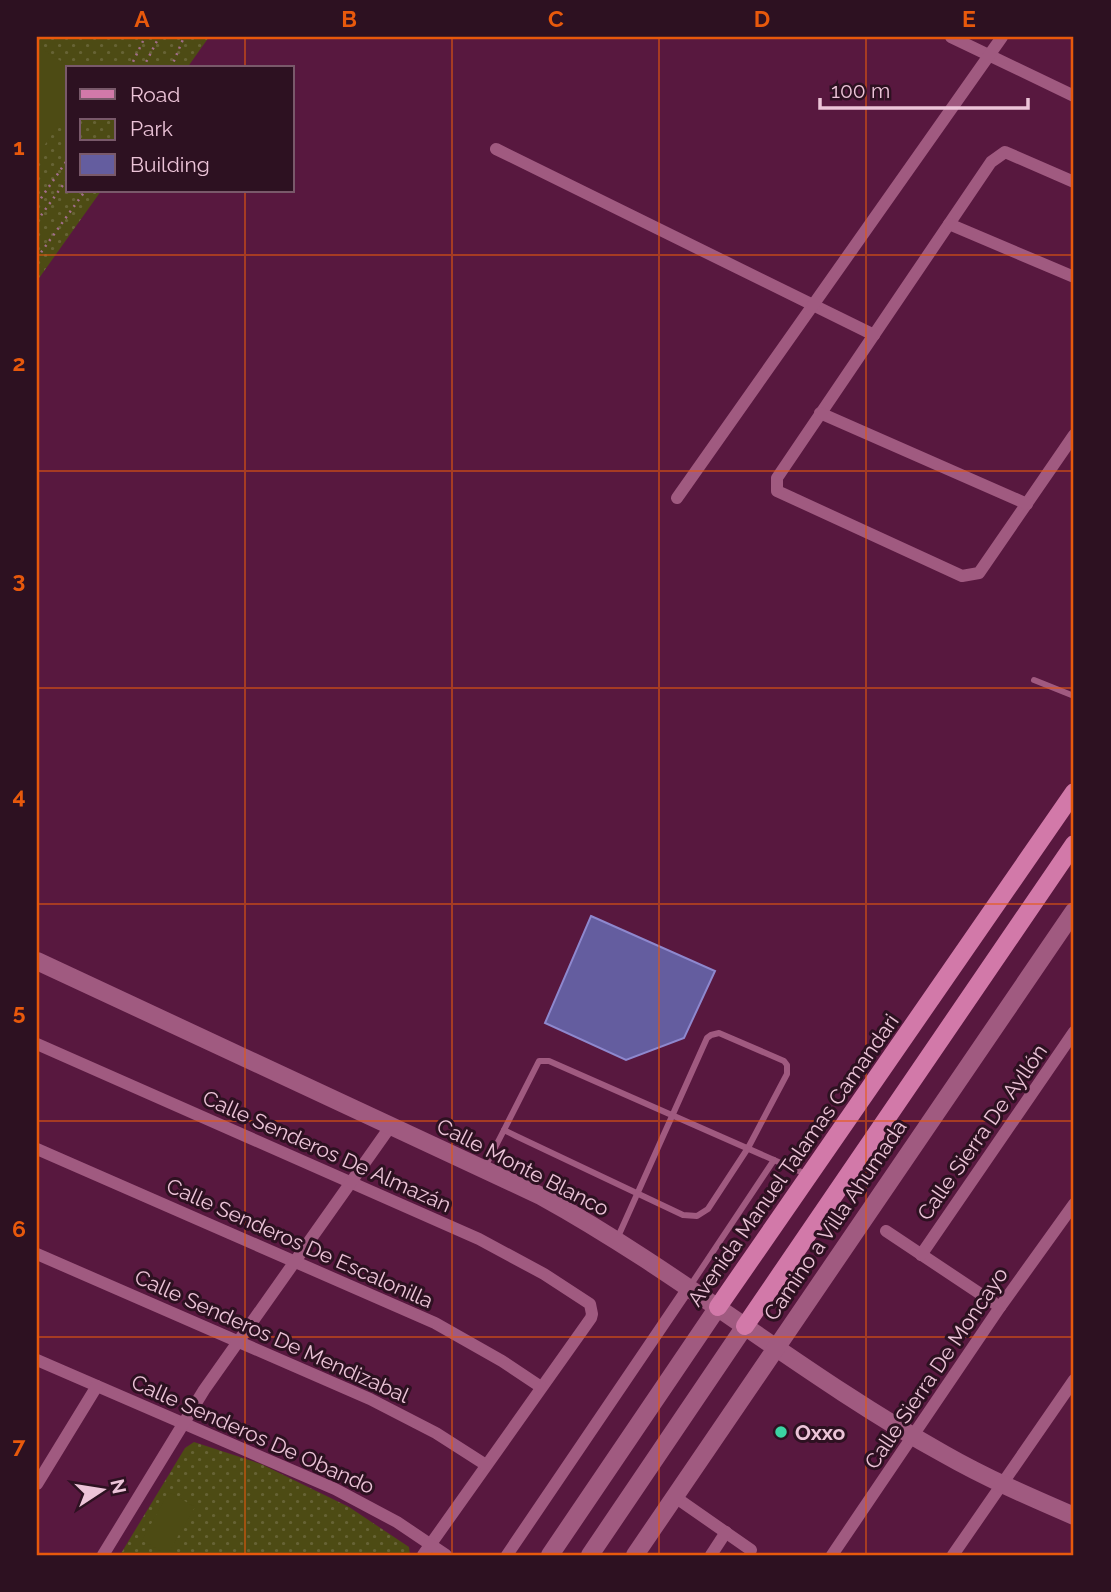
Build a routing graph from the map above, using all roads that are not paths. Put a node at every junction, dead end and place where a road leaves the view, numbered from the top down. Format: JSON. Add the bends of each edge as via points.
{"nodes":[{"id":1,"x":951,"y":37,"type":"edge"},
{"id":2,"x":1002,"y":37,"type":"edge"},
{"id":3,"x":989,"y":55,"type":"junction"},
{"id":4,"x":1074,"y":96,"type":"edge"},
{"id":5,"x":496,"y":149,"type":"dead end"},
{"id":6,"x":1074,"y":182,"type":"edge"},
{"id":7,"x":949,"y":224,"type":"junction"},
{"id":8,"x":1074,"y":277,"type":"edge"},
{"id":9,"x":812,"y":306,"type":"junction"},
{"id":10,"x":874,"y":335,"type":"junction"},
{"id":11,"x":820,"y":413,"type":"junction"},
{"id":12,"x":1074,"y":435,"type":"edge"},
{"id":13,"x":677,"y":498,"type":"dead end"},
{"id":14,"x":1027,"y":504,"type":"junction"},
{"id":15,"x":1034,"y":680,"type":"dead end"},
{"id":16,"x":1074,"y":696,"type":"edge"},
{"id":17,"x":1074,"y":792,"type":"edge"},
{"id":18,"x":1074,"y":844,"type":"edge"},
{"id":19,"x":1074,"y":912,"type":"edge"},
{"id":20,"x":37,"y":961,"type":"edge"},
{"id":21,"x":1074,"y":1032,"type":"edge"},
{"id":22,"x":37,"y":1044,"type":"edge"},
{"id":23,"x":673,"y":1115,"type":"junction"},
{"id":24,"x":390,"y":1127,"type":"junction"},
{"id":25,"x":505,"y":1130,"type":"junction"},
{"id":26,"x":37,"y":1149,"type":"edge"},
{"id":27,"x":748,"y":1149,"type":"junction"},
{"id":28,"x":774,"y":1160,"type":"junction"},
{"id":29,"x":484,"y":1168,"type":"junction"},
{"id":30,"x":810,"y":1175,"type":"junction"},
{"id":31,"x":351,"y":1182,"type":"junction"},
{"id":32,"x":638,"y":1194,"type":"junction"},
{"id":33,"x":1074,"y":1204,"type":"edge"},
{"id":34,"x":886,"y":1231,"type":"dead end"},
{"id":35,"x":617,"y":1240,"type":"junction"},
{"id":36,"x":37,"y":1254,"type":"edge"},
{"id":37,"x":921,"y":1255,"type":"junction"},
{"id":38,"x":295,"y":1261,"type":"junction"},
{"id":39,"x":688,"y":1288,"type":"junction"},
{"id":40,"x":718,"y":1307,"type":"junction"},
{"id":41,"x":1000,"y":1307,"type":"junction"},
{"id":42,"x":745,"y":1326,"type":"junction"},
{"id":43,"x":239,"y":1342,"type":"junction"},
{"id":44,"x":776,"y":1348,"type":"junction"},
{"id":45,"x":37,"y":1360,"type":"edge"},
{"id":46,"x":1074,"y":1380,"type":"edge"},
{"id":47,"x":97,"y":1386,"type":"junction"},
{"id":48,"x":541,"y":1387,"type":"junction"},
{"id":49,"x":183,"y":1423,"type":"junction"},
{"id":50,"x":913,"y":1436,"type":"junction"},
{"id":51,"x":486,"y":1465,"type":"junction"},
{"id":52,"x":37,"y":1483,"type":"edge"},
{"id":53,"x":1002,"y":1484,"type":"junction"},
{"id":54,"x":675,"y":1497,"type":"junction"},
{"id":55,"x":1074,"y":1516,"type":"edge"},
{"id":56,"x":726,"y":1532,"type":"junction"},
{"id":57,"x":427,"y":1550,"type":"edge"},
{"id":58,"x":751,"y":1550,"type":"dead end"},
{"id":59,"x":103,"y":1555,"type":"edge"},
{"id":60,"x":446,"y":1555,"type":"edge"},
{"id":61,"x":507,"y":1555,"type":"edge"},
{"id":62,"x":550,"y":1555,"type":"edge"},
{"id":63,"x":590,"y":1555,"type":"edge"},
{"id":64,"x":635,"y":1555,"type":"edge"},
{"id":65,"x":711,"y":1555,"type":"edge"},
{"id":66,"x":832,"y":1555,"type":"edge"},
{"id":67,"x":953,"y":1555,"type":"edge"}],
"edges":[{"from":1,"to":3,"type":"street"},
{"from":2,"to":3,"type":"street"},
{"from":3,"to":4,"type":"street"},
{"from":3,"to":9,"type":"street"},
{"from":5,"to":9,"type":"street"},
{"from":6,"to":7,"type":"street","via":[[1005,152],[991,162]]},
{"from":7,"to":8,"type":"street"},
{"from":7,"to":10,"type":"street"},
{"from":9,"to":10,"type":"street"},
{"from":9,"to":13,"type":"street"},
{"from":10,"to":11,"type":"street"},
{"from":11,"to":14,"type":"street"},
{"from":11,"to":14,"type":"street","via":[[777,478],[776,491],[962,576],[979,573]]},
{"from":12,"to":14,"type":"street"},
{"from":15,"to":16,"type":"lane"},
{"from":17,"to":30,"type":"main road","name":"Avenida Manuel Talamas Camandari"},
{"from":18,"to":42,"type":"main road"},
{"from":19,"to":44,"type":"street","name":"Camino a Villa Ahumada"},
{"from":20,"to":24,"type":"street","name":"Calle Monte Blanco"},
{"from":21,"to":37,"type":"street","name":"Calle Sierra De Ayllón"},
{"from":22,"to":31,"type":"street","name":"Calle Senderos De Almazán"},
{"from":23,"to":25,"type":"lane","via":[[544,1060],[536,1065]]},
{"from":23,"to":27,"type":"lane"},
{"from":23,"to":27,"type":"lane","via":[[711,1035],[719,1033],[784,1061],[788,1070]]},
{"from":23,"to":32,"type":"lane"},
{"from":24,"to":29,"type":"street","name":"Calle Monte Blanco"},
{"from":24,"to":31,"type":"street"},
{"from":25,"to":29,"type":"lane"},
{"from":25,"to":32,"type":"lane"},
{"from":26,"to":38,"type":"street","name":"Calle Senderos De Escalonilla"},
{"from":27,"to":28,"type":"lane"},
{"from":27,"to":32,"type":"lane","via":[[708,1209],[697,1216],[683,1215]]},
{"from":28,"to":30,"type":"lane"},
{"from":28,"to":39,"type":"lane"},
{"from":29,"to":35,"type":"street","name":"Calle Monte Blanco"},
{"from":30,"to":40,"type":"main road","name":"Avenida Manuel Talamas Camandari"},
{"from":31,"to":38,"type":"street"},
{"from":31,"to":48,"type":"street","name":"Calle Senderos De Almazán","via":[[479,1239],[586,1301],[591,1318]]},
{"from":32,"to":35,"type":"lane"},
{"from":33,"to":41,"type":"street","name":"Calle Sierra De Moncayo"},
{"from":34,"to":37,"type":"street"},
{"from":35,"to":39,"type":"street","name":"Calle Monte Blanco"},
{"from":36,"to":43,"type":"street","name":"Calle Senderos De Mendizabal"},
{"from":37,"to":41,"type":"street"},
{"from":38,"to":43,"type":"street"},
{"from":38,"to":48,"type":"street","name":"Calle Senderos De Escalonilla","via":[[435,1323]]},
{"from":39,"to":40,"type":"street","name":"Calle Monte Blanco"},
{"from":39,"to":61,"type":"street"},
{"from":40,"to":42,"type":"street","name":"Calle Monte Blanco"},
{"from":40,"to":62,"type":"street","name":"Avenida Manuel Talamas Camandari"},
{"from":41,"to":50,"type":"street","name":"Calle Sierra De Moncayo"},
{"from":42,"to":44,"type":"street","name":"Calle Monte Blanco"},
{"from":42,"to":63,"type":"street"},
{"from":43,"to":49,"type":"street"},
{"from":43,"to":51,"type":"street","name":"Calle Senderos De Mendizabal","via":[[404,1415]]},
{"from":44,"to":50,"type":"street","name":"Calle Monte Blanco"},
{"from":44,"to":54,"type":"street","name":"Camino a Villa Ahumada"},
{"from":45,"to":47,"type":"street","name":"Calle Senderos De Obando"},
{"from":46,"to":53,"type":"street"},
{"from":47,"to":49,"type":"street","name":"Calle Senderos De Obando"},
{"from":47,"to":52,"type":"street"},
{"from":48,"to":51,"type":"street"},
{"from":49,"to":57,"type":"street","name":"Calle Senderos De Obando","via":[[357,1500]]},
{"from":49,"to":59,"type":"street"},
{"from":50,"to":53,"type":"street","name":"Calle Monte Blanco"},
{"from":50,"to":66,"type":"street","name":"Calle Sierra De Moncayo"},
{"from":51,"to":57,"type":"street"},
{"from":53,"to":55,"type":"street","name":"Calle Monte Blanco"},
{"from":53,"to":67,"type":"street"},
{"from":54,"to":56,"type":"street"},
{"from":54,"to":64,"type":"street","name":"Camino a Villa Ahumada"},
{"from":56,"to":58,"type":"street"},
{"from":56,"to":65,"type":"street"},
{"from":57,"to":60,"type":"street","name":"Calle Senderos De Obando"}]}
